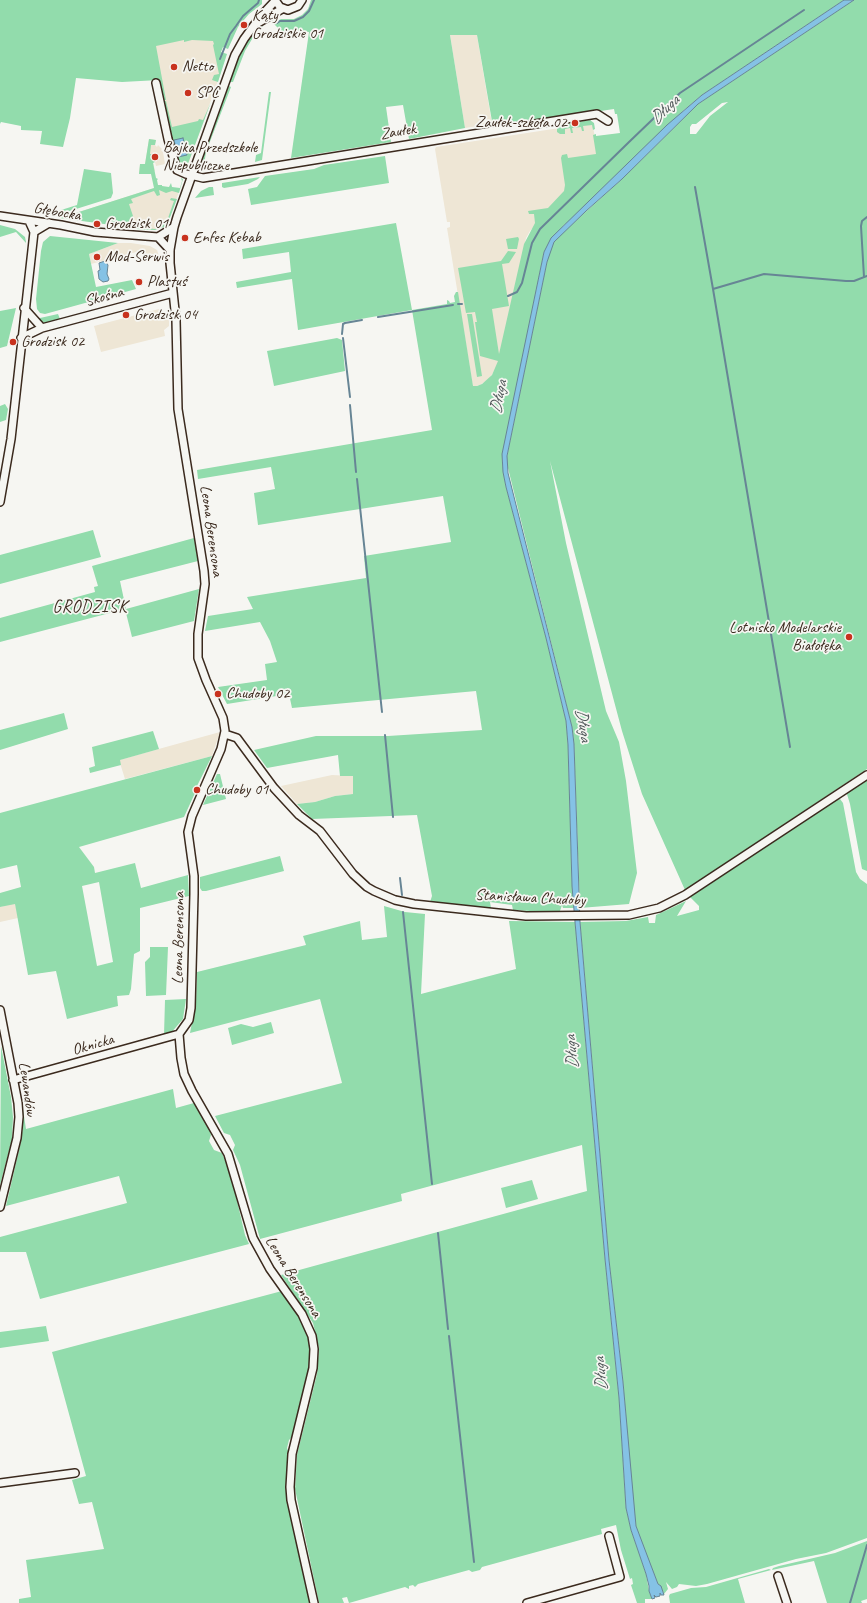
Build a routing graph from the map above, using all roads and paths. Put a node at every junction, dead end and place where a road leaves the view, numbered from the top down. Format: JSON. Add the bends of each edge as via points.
{"nodes":[{"id":1,"x":275,"y":0,"type":"edge"},
{"id":2,"x":302,"y":0,"type":"edge"},
{"id":3,"x":282,"y":8,"type":"junction"},
{"id":4,"x":255,"y":25,"type":"junction"},
{"id":5,"x":156,"y":83,"type":"dead end"},
{"id":6,"x":608,"y":121,"type":"dead end"},
{"id":7,"x":192,"y":176,"type":"junction"},
{"id":8,"x":0,"y":216,"type":"edge"},
{"id":9,"x":29,"y":220,"type":"junction"},
{"id":10,"x":50,"y":223,"type":"junction"},
{"id":11,"x":174,"y":227,"type":"junction"},
{"id":12,"x":34,"y":232,"type":"junction"},
{"id":13,"x":158,"y":237,"type":"junction"},
{"id":14,"x":170,"y":250,"type":"junction"},
{"id":15,"x":173,"y":293,"type":"junction"},
{"id":16,"x":24,"y":308,"type":"junction"},
{"id":17,"x":42,"y":328,"type":"junction"},
{"id":18,"x":21,"y":338,"type":"junction"},
{"id":19,"x":0,"y":502,"type":"edge"},
{"id":20,"x":225,"y":734,"type":"junction"},
{"id":21,"x":867,"y":775,"type":"edge"},
{"id":22,"x":0,"y":1010,"type":"edge"},
{"id":23,"x":179,"y":1034,"type":"junction"},
{"id":24,"x":13,"y":1080,"type":"junction"},
{"id":25,"x":1,"y":1196,"type":"edge"},
{"id":26,"x":0,"y":1207,"type":"edge"},
{"id":27,"x":75,"y":1473,"type":"dead end"},
{"id":28,"x":0,"y":1483,"type":"edge"},
{"id":29,"x":609,"y":1536,"type":"dead end"},
{"id":30,"x":778,"y":1576,"type":"dead end"},
{"id":31,"x":314,"y":1603,"type":"edge"},
{"id":32,"x":527,"y":1603,"type":"edge"},
{"id":33,"x":787,"y":1603,"type":"edge"}],
"edges":[{"from":1,"to":3,"type":"street"},
{"from":1,"to":4,"type":"street","name":"Leona Berensona"},
{"from":2,"to":3,"type":"street","name":"Leona Berensona","via":[[295,8]]},
{"from":3,"to":4,"type":"street","name":"Leona Berensona"},
{"from":4,"to":7,"type":"street","name":"Leona Berensona","via":[[235,55]]},
{"from":5,"to":7,"type":"street","via":[[175,167],[179,172]]},
{"from":6,"to":7,"type":"street","name":"Zaułek","via":[[596,114],[212,177]]},
{"from":7,"to":11,"type":"street","name":"Leona Berensona"},
{"from":8,"to":9,"type":"street","name":"Głębocka"},
{"from":9,"to":10,"type":"street","name":"Głębocka"},
{"from":9,"to":12,"type":"street"},
{"from":10,"to":12,"type":"street"},
{"from":10,"to":13,"type":"street","name":"Głębocka","via":[[95,232]]},
{"from":11,"to":13,"type":"street"},
{"from":11,"to":14,"type":"street","name":"Leona Berensona"},
{"from":12,"to":16,"type":"street"},
{"from":13,"to":14,"type":"street"},
{"from":14,"to":15,"type":"street","name":"Leona Berensona"},
{"from":15,"to":17,"type":"street","name":"Skośna"},
{"from":15,"to":20,"type":"street","name":"Leona Berensona","via":[[178,409],[204,577],[198,658],[223,718]]},
{"from":16,"to":17,"type":"street"},
{"from":16,"to":18,"type":"street"},
{"from":17,"to":18,"type":"street","name":"Skośna"},
{"from":18,"to":19,"type":"street","via":[[9,452]]},
{"from":20,"to":21,"type":"street","name":"Stanisława Chudoby","via":[[237,738],[274,788],[299,815],[320,831],[360,882],[381,895],[423,905],[526,916],[637,914],[659,908],[681,897]]},
{"from":20,"to":23,"type":"street","name":"Leona Berensona","via":[[188,832],[194,882],[191,1008],[189,1020]]},
{"from":22,"to":24,"type":"street","name":"Lewandów"},
{"from":23,"to":24,"type":"street","name":"Oknicka"},
{"from":23,"to":31,"type":"street","name":"Leona Berensona","via":[[183,1070],[228,1154],[253,1238],[270,1269],[302,1314],[312,1336],[313,1364],[292,1454],[290,1487]]},
{"from":24,"to":25,"type":"street","name":"Lewandów","via":[[18,1106],[18,1128]]},
{"from":25,"to":26,"type":"street","name":"Lewandów"},
{"from":27,"to":28,"type":"street"},
{"from":29,"to":32,"type":"street","via":[[620,1577]]},
{"from":30,"to":33,"type":"street"}]}
